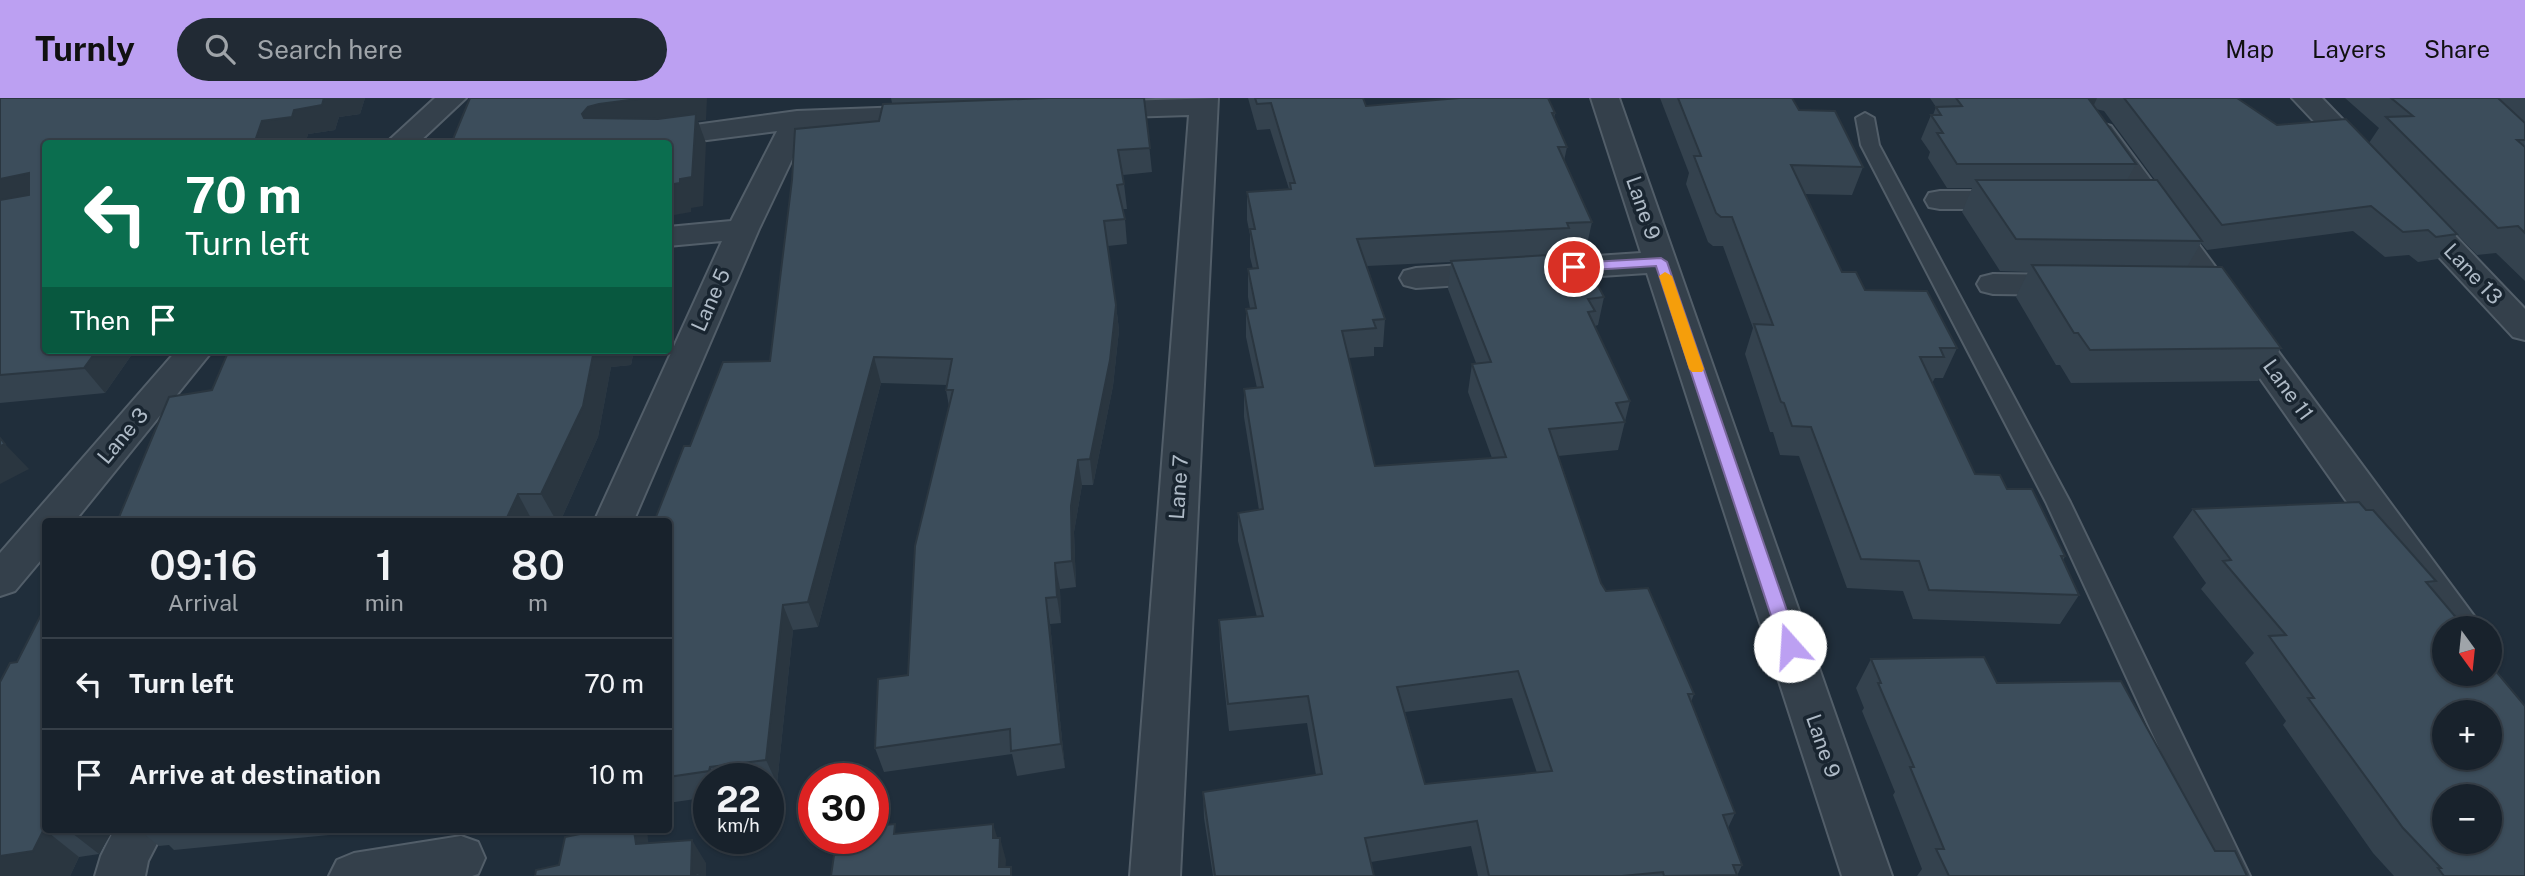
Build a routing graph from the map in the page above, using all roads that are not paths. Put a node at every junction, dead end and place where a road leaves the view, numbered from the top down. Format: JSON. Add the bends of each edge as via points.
{"nodes":[{"id":1,"x":452,"y":98,"type":"edge"},
{"id":2,"x":1605,"y":98,"type":"edge"},
{"id":3,"x":2306,"y":98,"type":"edge"},
{"id":4,"x":1203,"y":102,"type":"edge"},
{"id":5,"x":1068,"y":111,"type":"edge"},
{"id":6,"x":959,"y":114,"type":"edge"},
{"id":7,"x":1865,"y":118,"type":"dead end"},
{"id":8,"x":2092,"y":119,"type":"edge"},
{"id":9,"x":797,"y":120,"type":"junction"},
{"id":10,"x":404,"y":140,"type":"edge"},
{"id":11,"x":641,"y":140,"type":"edge"},
{"id":12,"x":1940,"y":200,"type":"dead end"},
{"id":13,"x":2045,"y":200,"type":"edge"},
{"id":14,"x":2111,"y":200,"type":"edge"},
{"id":15,"x":2151,"y":200,"type":"junction"},
{"id":16,"x":743,"y":229,"type":"junction"},
{"id":17,"x":672,"y":237,"type":"edge"},
{"id":18,"x":1661,"y":262,"type":"junction"},
{"id":19,"x":1416,"y":278,"type":"dead end"},
{"id":20,"x":1993,"y":284,"type":"dead end"},
{"id":21,"x":2104,"y":286,"type":"edge"},
{"id":22,"x":2172,"y":286,"type":"edge"},
{"id":23,"x":2214,"y":287,"type":"junction"},
{"id":24,"x":2525,"y":329,"type":"edge"},
{"id":25,"x":193,"y":354,"type":"edge"},
{"id":26,"x":54,"y":518,"type":"edge"},
{"id":27,"x":615,"y":518,"type":"edge"},
{"id":28,"x":42,"y":532,"type":"edge"},
{"id":29,"x":0,"y":580,"type":"edge"},
{"id":30,"x":2450,"y":616,"type":"edge"},
{"id":31,"x":138,"y":833,"type":"edge"},
{"id":32,"x":463,"y":855,"type":"edge"},
{"id":33,"x":120,"y":876,"type":"edge"},
{"id":34,"x":354,"y":876,"type":"edge"},
{"id":35,"x":1155,"y":876,"type":"edge"},
{"id":36,"x":1867,"y":876,"type":"edge"},
{"id":37,"x":2234,"y":876,"type":"edge"}],
"edges":[{"from":1,"to":10,"type":"street"},
{"from":2,"to":18,"type":"street","name":"Lane 9"},
{"from":3,"to":24,"type":"street","name":"Lane 13"},
{"from":4,"to":5,"type":"street"},
{"from":4,"to":35,"type":"street","name":"Lane 7"},
{"from":6,"to":9,"type":"street"},
{"from":7,"to":37,"type":"lane","via":[[1870,145],[2058,502]]},
{"from":8,"to":15,"type":"street","name":"Lane 11"},
{"from":9,"to":11,"type":"street"},
{"from":9,"to":16,"type":"street","name":"Lane 5"},
{"from":12,"to":13,"type":"street"},
{"from":14,"to":15,"type":"street"},
{"from":15,"to":23,"type":"street","name":"Lane 11"},
{"from":16,"to":17,"type":"street"},
{"from":16,"to":27,"type":"street","name":"Lane 5"},
{"from":18,"to":19,"type":"street"},
{"from":18,"to":36,"type":"street","name":"Lane 9"},
{"from":20,"to":21,"type":"street"},
{"from":22,"to":23,"type":"street"},
{"from":23,"to":30,"type":"street","name":"Lane 11"},
{"from":25,"to":26,"type":"street","name":"Lane 3"},
{"from":28,"to":29,"type":"street"},
{"from":31,"to":33,"type":"street"},
{"from":32,"to":34,"type":"street"}]}
